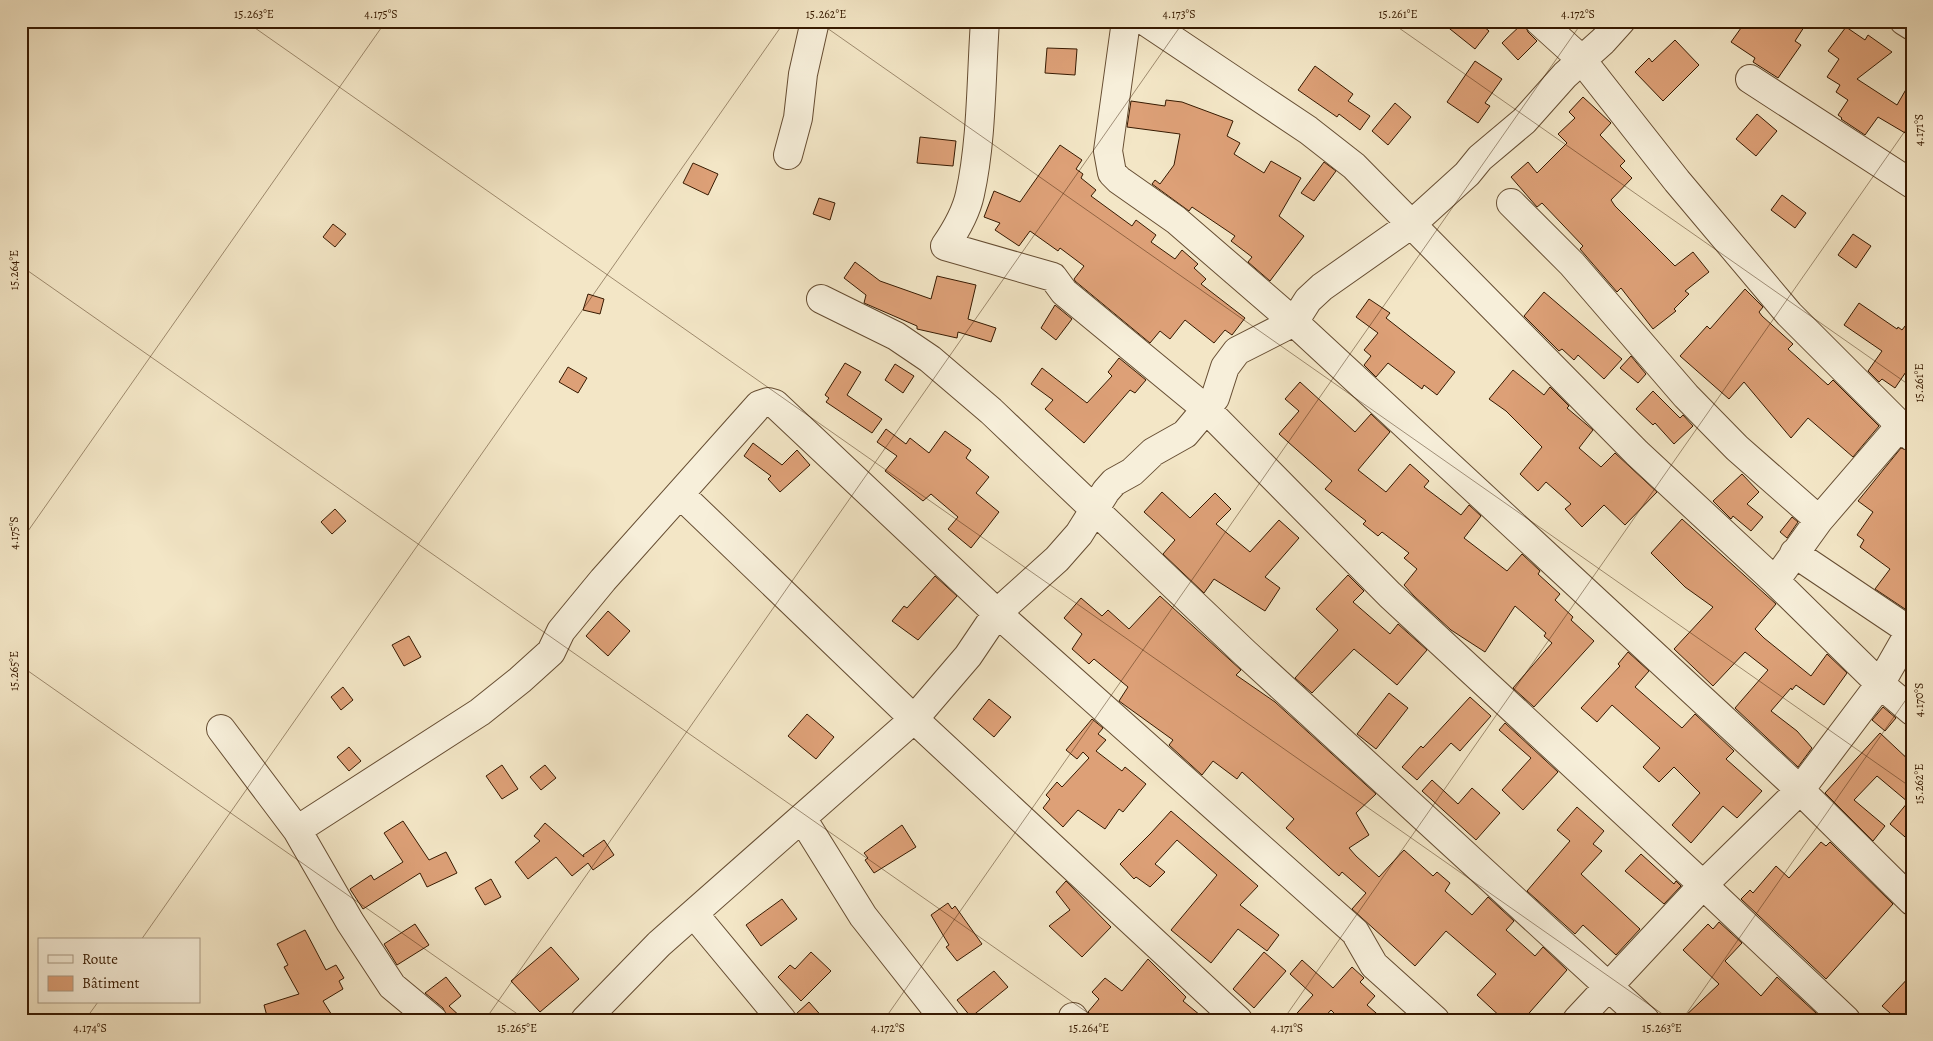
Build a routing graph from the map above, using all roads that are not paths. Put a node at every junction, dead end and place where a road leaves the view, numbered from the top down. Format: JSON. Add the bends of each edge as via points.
{"nodes":[{"id":1,"x":815,"y":21,"type":"edge"},
{"id":2,"x":985,"y":21,"type":"edge"},
{"id":3,"x":1126,"y":21,"type":"edge"},
{"id":4,"x":1145,"y":21,"type":"edge"},
{"id":5,"x":1539,"y":21,"type":"edge"},
{"id":6,"x":1621,"y":21,"type":"edge"},
{"id":7,"x":1904,"y":21,"type":"edge"},
{"id":8,"x":1912,"y":26,"type":"edge"},
{"id":9,"x":1581,"y":59,"type":"junction"},
{"id":10,"x":1750,"y":78,"type":"dead end"},
{"id":11,"x":788,"y":155,"type":"dead end"},
{"id":12,"x":1912,"y":184,"type":"edge"},
{"id":13,"x":1511,"y":203,"type":"dead end"},
{"id":14,"x":1413,"y":223,"type":"junction"},
{"id":15,"x":821,"y":299,"type":"dead end"},
{"id":16,"x":1294,"y":322,"type":"junction"},
{"id":17,"x":1206,"y":409,"type":"junction"},
{"id":18,"x":1906,"y":432,"type":"edge"},
{"id":19,"x":681,"y":495,"type":"junction"},
{"id":20,"x":1094,"y":511,"type":"junction"},
{"id":21,"x":1819,"y":520,"type":"junction"},
{"id":22,"x":1794,"y":554,"type":"junction"},
{"id":23,"x":1775,"y":581,"type":"junction"},
{"id":24,"x":997,"y":613,"type":"junction"},
{"id":25,"x":1911,"y":630,"type":"edge"},
{"id":26,"x":1880,"y":684,"type":"junction"},
{"id":27,"x":1912,"y":711,"type":"edge"},
{"id":28,"x":914,"y":719,"type":"junction"},
{"id":29,"x":221,"y":730,"type":"dead end"},
{"id":30,"x":1800,"y":790,"type":"junction"},
{"id":31,"x":802,"y":818,"type":"junction"},
{"id":32,"x":297,"y":830,"type":"junction"},
{"id":33,"x":1704,"y":884,"type":"junction"},
{"id":34,"x":1912,"y":901,"type":"edge"},
{"id":35,"x":694,"y":914,"type":"junction"},
{"id":36,"x":1608,"y":985,"type":"junction"},
{"id":37,"x":600,"y":1014,"type":"edge"},
{"id":38,"x":433,"y":1020,"type":"edge"},
{"id":39,"x":782,"y":1020,"type":"edge"},
{"id":40,"x":945,"y":1020,"type":"edge"},
{"id":41,"x":1238,"y":1020,"type":"edge"},
{"id":42,"x":1435,"y":1020,"type":"edge"},
{"id":43,"x":1577,"y":1020,"type":"edge"},
{"id":44,"x":1645,"y":1020,"type":"edge"},
{"id":45,"x":1846,"y":1020,"type":"edge"}],
"edges":[{"from":1,"to":11,"type":"street"},
{"from":2,"to":17,"type":"street","via":[[970,194],[960,222],[945,246],[1053,277],[1064,292]]},
{"from":3,"to":16,"type":"street","via":[[1108,151],[1112,173],[1176,220]]},
{"from":4,"to":14,"type":"street","via":[[1308,130],[1354,166]]},
{"from":5,"to":9,"type":"street"},
{"from":6,"to":9,"type":"street","via":[[1604,41]]},
{"from":7,"to":8,"type":"street"},
{"from":9,"to":14,"type":"street","via":[[1524,121],[1480,158]]},
{"from":9,"to":18,"type":"street","via":[[1677,181],[1789,314]]},
{"from":10,"to":12,"type":"street"},
{"from":13,"to":21,"type":"street","via":[[1572,264],[1686,396],[1737,448]]},
{"from":14,"to":16,"type":"street","via":[[1322,286]]},
{"from":14,"to":23,"type":"street","via":[[1637,453]]},
{"from":15,"to":20,"type":"street","via":[[896,336],[930,358],[990,410]]},
{"from":16,"to":17,"type":"street","via":[[1237,350],[1225,367],[1214,398]]},
{"from":16,"to":30,"type":"street"},
{"from":17,"to":20,"type":"street","via":[[1185,434],[1153,452],[1132,472],[1114,482]]},
{"from":17,"to":33,"type":"street","via":[[1390,595]]},
{"from":18,"to":21,"type":"street"},
{"from":19,"to":24,"type":"street","via":[[759,405],[775,404]]},
{"from":19,"to":28,"type":"street"},
{"from":19,"to":32,"type":"street","via":[[603,580],[561,631],[551,652],[520,680],[480,712]]},
{"from":20,"to":24,"type":"street","via":[[1057,559]]},
{"from":20,"to":36,"type":"street"},
{"from":21,"to":22,"type":"street"},
{"from":22,"to":23,"type":"street"},
{"from":22,"to":25,"type":"street"},
{"from":23,"to":26,"type":"street"},
{"from":24,"to":28,"type":"street","via":[[963,662]]},
{"from":24,"to":42,"type":"street","via":[[1355,932],[1374,965]]},
{"from":25,"to":26,"type":"street"},
{"from":26,"to":27,"type":"street"},
{"from":26,"to":30,"type":"street"},
{"from":28,"to":31,"type":"street"},
{"from":28,"to":41,"type":"street"},
{"from":29,"to":32,"type":"street"},
{"from":30,"to":33,"type":"street"},
{"from":30,"to":34,"type":"street"},
{"from":31,"to":35,"type":"street"},
{"from":31,"to":40,"type":"street","via":[[863,916]]},
{"from":32,"to":38,"type":"street","via":[[350,922],[392,986]]},
{"from":33,"to":36,"type":"street"},
{"from":33,"to":45,"type":"street"},
{"from":35,"to":37,"type":"street","via":[[659,944]]},
{"from":35,"to":39,"type":"street"},
{"from":36,"to":43,"type":"street"},
{"from":36,"to":44,"type":"street"}]}
